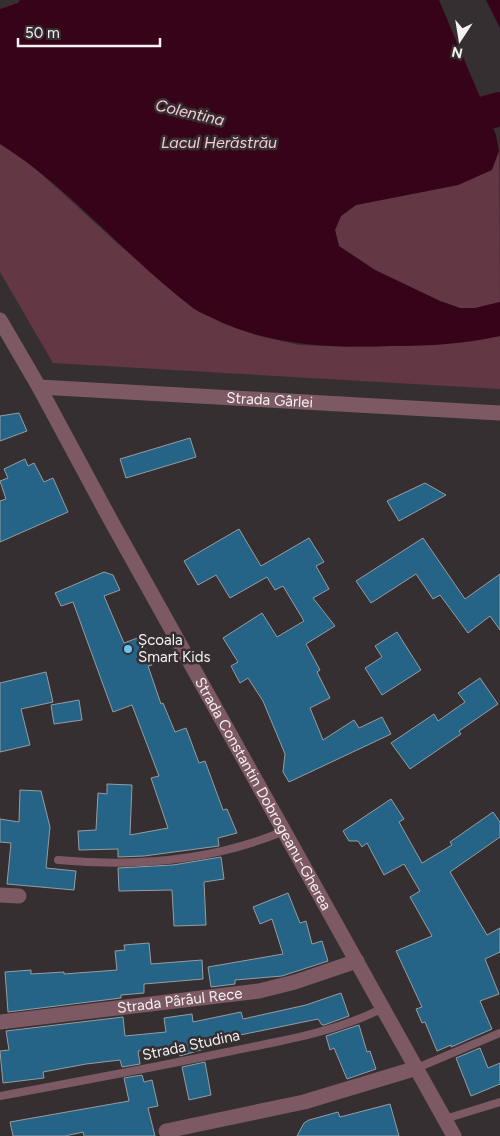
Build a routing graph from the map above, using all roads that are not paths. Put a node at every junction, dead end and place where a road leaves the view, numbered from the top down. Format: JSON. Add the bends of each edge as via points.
{"nodes":[{"id":1,"x":0,"y":320,"type":"edge"},
{"id":2,"x":39,"y":386,"type":"junction"},
{"id":3,"x":500,"y":413,"type":"edge"},
{"id":4,"x":284,"y":831,"type":"junction"},
{"id":5,"x":58,"y":860,"type":"dead end"},
{"id":6,"x":0,"y":895,"type":"edge"},
{"id":7,"x":19,"y":896,"type":"dead end"},
{"id":8,"x":357,"y":961,"type":"junction"},
{"id":9,"x":383,"y":1008,"type":"junction"},
{"id":10,"x":0,"y":1022,"type":"edge"},
{"id":11,"x":500,"y":1033,"type":"edge"},
{"id":12,"x":417,"y":1068,"type":"junction"},
{"id":13,"x":0,"y":1096,"type":"edge"},
{"id":14,"x":500,"y":1102,"type":"edge"},
{"id":15,"x":445,"y":1119,"type":"junction"},
{"id":16,"x":166,"y":1131,"type":"dead end"},
{"id":17,"x":454,"y":1136,"type":"edge"}],
"edges":[{"from":1,"to":2,"type":"street","name":"Strada Constantin Dobrogeanu-Gherea"},
{"from":2,"to":3,"type":"street","name":"Strada Gârlei"},
{"from":2,"to":4,"type":"street","name":"Strada Constantin Dobrogeanu-Gherea"},
{"from":4,"to":5,"type":"lane","via":[[208,853],[173,859],[100,864]]},
{"from":4,"to":8,"type":"street","name":"Strada Constantin Dobrogeanu-Gherea"},
{"from":6,"to":7,"type":"street"},
{"from":8,"to":9,"type":"street","name":"Strada Constantin Dobrogeanu-Gherea"},
{"from":8,"to":10,"type":"street","name":"Strada Pârâul Rece","via":[[295,982],[259,990]]},
{"from":9,"to":12,"type":"street","name":"Strada Constantin Dobrogeanu-Gherea"},
{"from":9,"to":13,"type":"lane","name":"Strada Studina","via":[[319,1033]]},
{"from":11,"to":12,"type":"lane"},
{"from":12,"to":15,"type":"street","name":"Strada Constantin Dobrogeanu-Gherea"},
{"from":12,"to":16,"type":"street","via":[[304,1102]]},
{"from":14,"to":15,"type":"lane"},
{"from":15,"to":17,"type":"street","name":"Strada Constantin Dobrogeanu-Gherea"}]}
